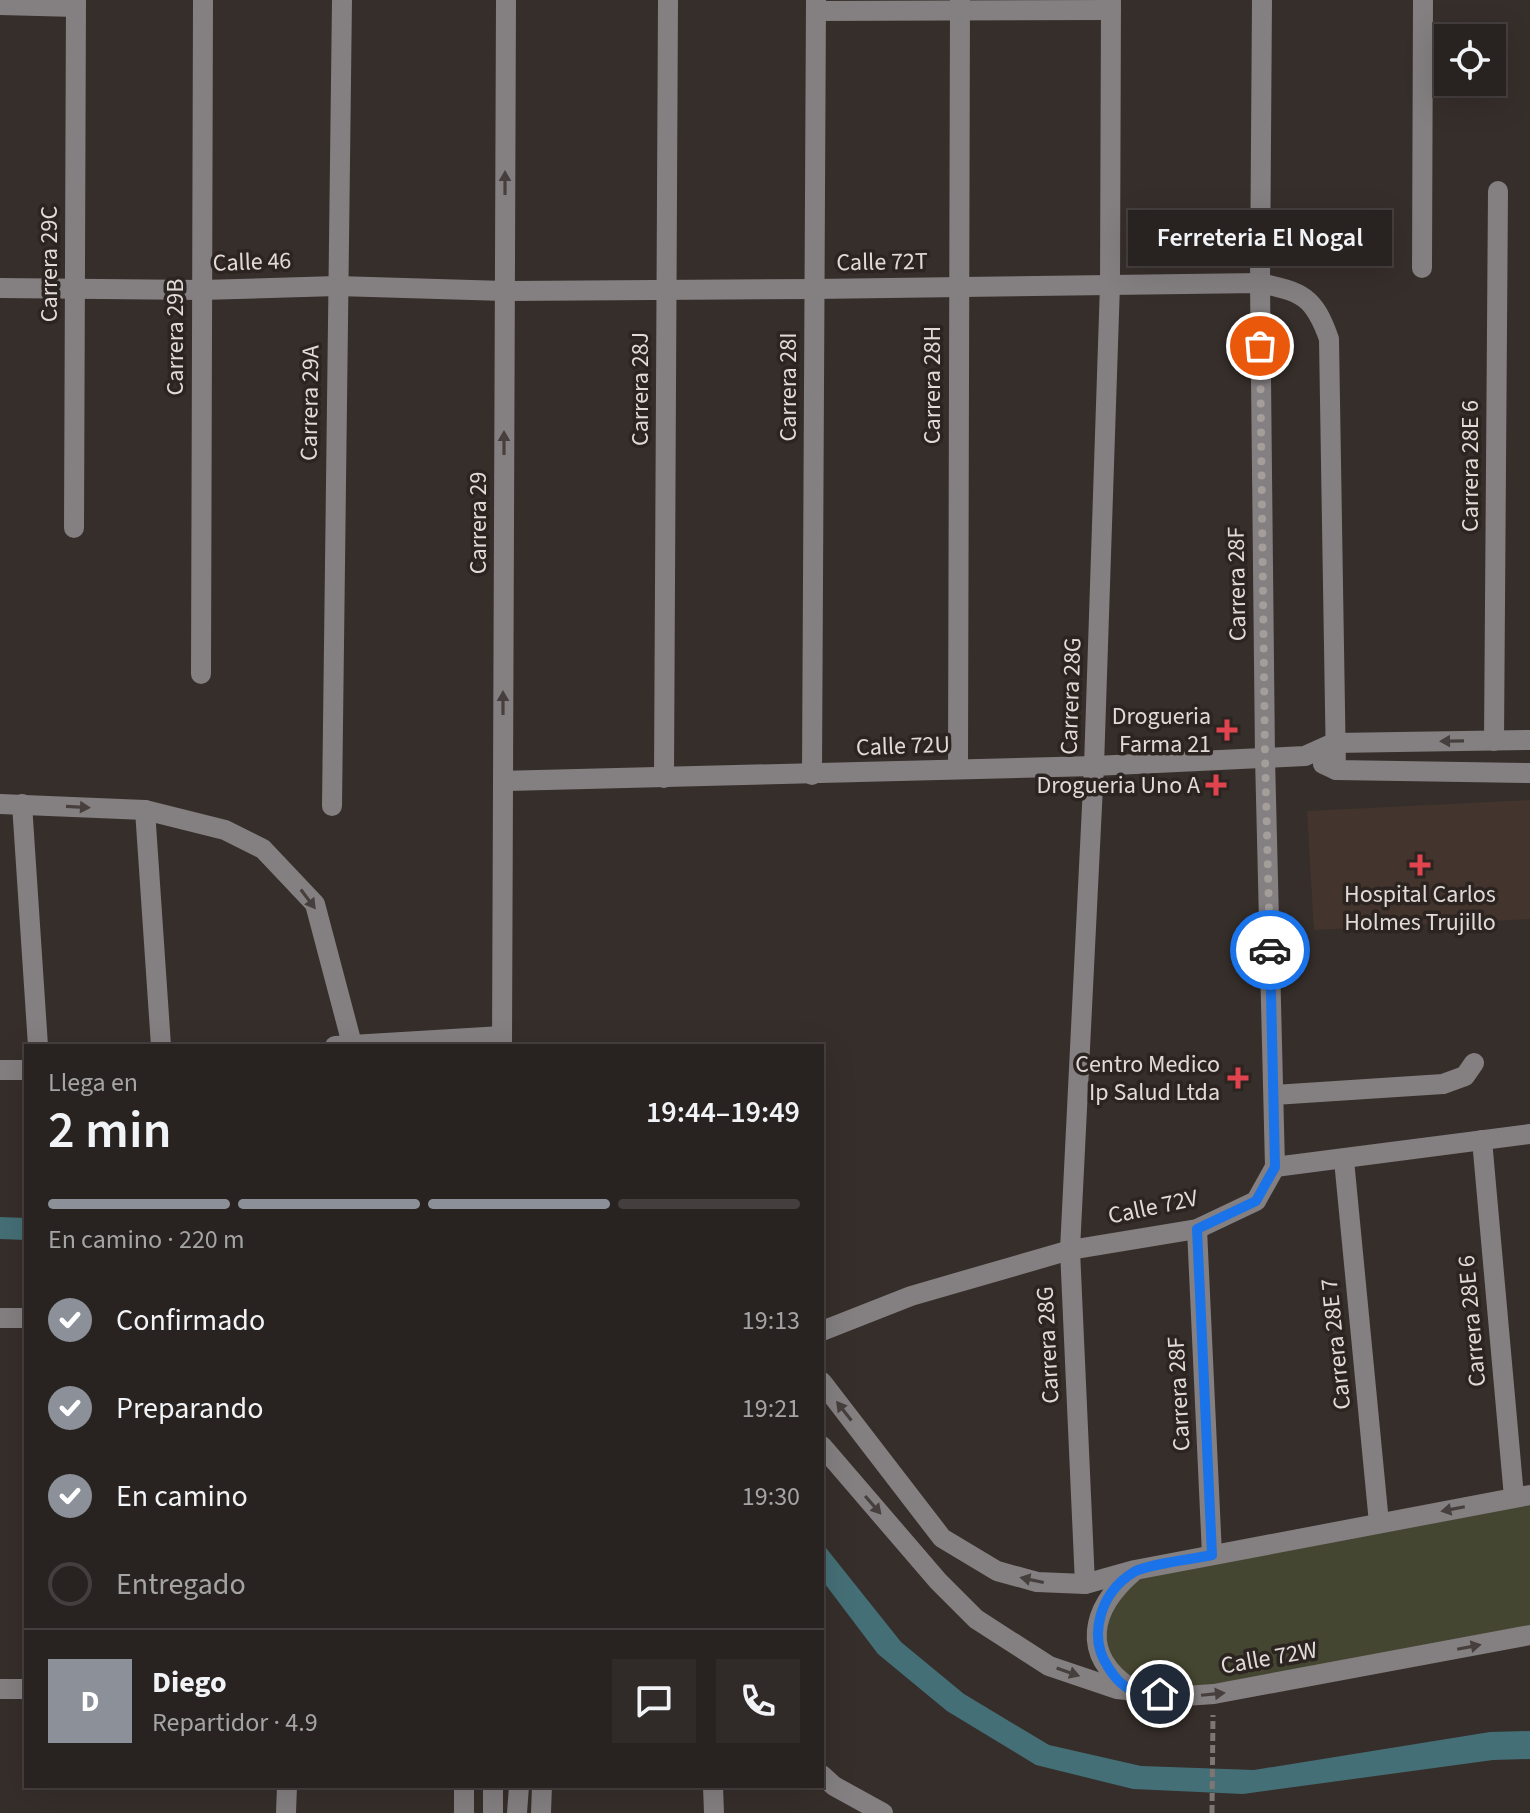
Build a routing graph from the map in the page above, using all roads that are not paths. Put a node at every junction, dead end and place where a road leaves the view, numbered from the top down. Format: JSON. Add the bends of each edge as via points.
{"nodes":[{"id":1,"x":203,"y":0,"type":"edge"},
{"id":2,"x":342,"y":0,"type":"edge"},
{"id":3,"x":506,"y":0,"type":"edge"},
{"id":4,"x":668,"y":0,"type":"edge"},
{"id":5,"x":1262,"y":0,"type":"edge"},
{"id":6,"x":1423,"y":0,"type":"edge"},
{"id":7,"x":76,"y":3,"type":"edge"},
{"id":8,"x":960,"y":4,"type":"edge"},
{"id":9,"x":0,"y":5,"type":"edge"},
{"id":10,"x":1111,"y":5,"type":"edge"},
{"id":11,"x":816,"y":6,"type":"edge"},
{"id":12,"x":1498,"y":191,"type":"dead end"},
{"id":13,"x":1422,"y":268,"type":"dead end"},
{"id":14,"x":1260,"y":283,"type":"junction"},
{"id":15,"x":1110,"y":284,"type":"junction"},
{"id":16,"x":337,"y":286,"type":"junction"},
{"id":17,"x":958,"y":286,"type":"junction"},
{"id":18,"x":0,"y":288,"type":"edge"},
{"id":19,"x":75,"y":288,"type":"junction"},
{"id":20,"x":667,"y":289,"type":"junction"},
{"id":21,"x":815,"y":289,"type":"junction"},
{"id":22,"x":201,"y":290,"type":"junction"},
{"id":23,"x":505,"y":291,"type":"junction"},
{"id":24,"x":74,"y":528,"type":"dead end"},
{"id":25,"x":201,"y":674,"type":"dead end"},
{"id":26,"x":1530,"y":740,"type":"edge"},
{"id":27,"x":1494,"y":741,"type":"junction"},
{"id":28,"x":1334,"y":743,"type":"junction"},
{"id":29,"x":1305,"y":756,"type":"junction"},
{"id":30,"x":1265,"y":757,"type":"junction"},
{"id":31,"x":1094,"y":766,"type":"junction"},
{"id":32,"x":958,"y":769,"type":"junction"},
{"id":33,"x":1336,"y":770,"type":"junction"},
{"id":34,"x":1530,"y":773,"type":"edge"},
{"id":35,"x":812,"y":775,"type":"junction"},
{"id":36,"x":664,"y":778,"type":"junction"},
{"id":37,"x":503,"y":781,"type":"junction"},
{"id":38,"x":0,"y":804,"type":"edge"},
{"id":39,"x":22,"y":804,"type":"junction"},
{"id":40,"x":332,"y":806,"type":"dead end"},
{"id":41,"x":145,"y":810,"type":"junction"},
{"id":42,"x":502,"y":1041,"type":"edge"},
{"id":43,"x":38,"y":1044,"type":"edge"},
{"id":44,"x":161,"y":1044,"type":"edge"},
{"id":45,"x":344,"y":1044,"type":"edge"},
{"id":46,"x":384,"y":1044,"type":"edge"},
{"id":47,"x":1474,"y":1063,"type":"dead end"},
{"id":48,"x":0,"y":1070,"type":"edge"},
{"id":49,"x":24,"y":1070,"type":"edge"},
{"id":50,"x":1274,"y":1095,"type":"junction"},
{"id":51,"x":1530,"y":1134,"type":"edge"},
{"id":52,"x":1482,"y":1140,"type":"junction"},
{"id":53,"x":1344,"y":1160,"type":"junction"},
{"id":54,"x":1275,"y":1167,"type":"junction"},
{"id":55,"x":1197,"y":1229,"type":"junction"},
{"id":56,"x":1070,"y":1250,"type":"junction"},
{"id":57,"x":0,"y":1318,"type":"edge"},
{"id":58,"x":24,"y":1318,"type":"edge"},
{"id":59,"x":824,"y":1330,"type":"edge"},
{"id":60,"x":824,"y":1385,"type":"edge"},
{"id":61,"x":824,"y":1448,"type":"edge"},
{"id":62,"x":1522,"y":1496,"type":"edge"},
{"id":63,"x":1379,"y":1523,"type":"junction"},
{"id":64,"x":1212,"y":1555,"type":"junction"},
{"id":65,"x":1135,"y":1570,"type":"junction"},
{"id":66,"x":1085,"y":1584,"type":"junction"},
{"id":67,"x":1530,"y":1635,"type":"edge"},
{"id":68,"x":0,"y":1689,"type":"edge"},
{"id":69,"x":24,"y":1689,"type":"edge"},
{"id":70,"x":1136,"y":1692,"type":"junction"},
{"id":71,"x":824,"y":1777,"type":"edge"},
{"id":72,"x":287,"y":1788,"type":"edge"},
{"id":73,"x":464,"y":1788,"type":"edge"},
{"id":74,"x":493,"y":1788,"type":"edge"},
{"id":75,"x":519,"y":1788,"type":"edge"},
{"id":76,"x":542,"y":1788,"type":"edge"},
{"id":77,"x":713,"y":1788,"type":"edge"},
{"id":78,"x":286,"y":1813,"type":"edge"},
{"id":79,"x":464,"y":1813,"type":"edge"},
{"id":80,"x":493,"y":1813,"type":"edge"},
{"id":81,"x":517,"y":1813,"type":"edge"},
{"id":82,"x":541,"y":1813,"type":"edge"},
{"id":83,"x":714,"y":1813,"type":"edge"},
{"id":84,"x":883,"y":1813,"type":"edge"}],
"edges":[{"from":1,"to":22,"type":"street","name":"Carrera 29B"},
{"from":2,"to":16,"type":"street","name":"Carrera 29A"},
{"from":23,"to":3,"type":"street","name":"Carrera 29","one_way":true},
{"from":4,"to":20,"type":"street","name":"Carrera 28J"},
{"from":5,"to":14,"type":"street","name":"Carrera 28F"},
{"from":6,"to":13,"type":"street"},
{"from":7,"to":9,"type":"street"},
{"from":7,"to":19,"type":"street","name":"Carrera 29C"},
{"from":8,"to":10,"type":"street"},
{"from":8,"to":11,"type":"street"},
{"from":8,"to":17,"type":"street","name":"Carrera 28H"},
{"from":10,"to":15,"type":"street","name":"Carrera 28G"},
{"from":11,"to":21,"type":"street","name":"Carrera 28I"},
{"from":12,"to":27,"type":"street","name":"Carrera 28E 6"},
{"from":14,"to":15,"type":"street","name":"Calle 72T"},
{"from":14,"to":28,"type":"street","name":"Calle 72T","via":[[1295,291],[1311,303],[1329,339]]},
{"from":14,"to":30,"type":"street","name":"Carrera 28F"},
{"from":15,"to":17,"type":"street","name":"Calle 72T"},
{"from":15,"to":31,"type":"street","name":"Carrera 28G"},
{"from":16,"to":22,"type":"street","name":"Calle 46"},
{"from":16,"to":23,"type":"street","name":"Calle 46"},
{"from":16,"to":40,"type":"street","name":"Carrera 29A"},
{"from":17,"to":21,"type":"street","name":"Calle 72T"},
{"from":17,"to":32,"type":"street","name":"Carrera 28H"},
{"from":18,"to":19,"type":"street","name":"Calle 46"},
{"from":19,"to":22,"type":"street","name":"Calle 46"},
{"from":19,"to":24,"type":"street","name":"Carrera 29C"},
{"from":20,"to":21,"type":"street","name":"Calle 72T"},
{"from":20,"to":23,"type":"street","name":"Calle 72T"},
{"from":20,"to":36,"type":"street","name":"Carrera 28J"},
{"from":21,"to":35,"type":"street","name":"Carrera 28I"},
{"from":22,"to":25,"type":"street","name":"Carrera 29B"},
{"from":37,"to":23,"type":"street","name":"Carrera 29","one_way":true},
{"from":26,"to":27,"type":"street","name":"Calle 72U"},
{"from":27,"to":28,"type":"street","name":"Calle 72U","one_way":true},
{"from":28,"to":29,"type":"street","name":"Calle 72U"},
{"from":28,"to":33,"type":"street","name":"Calle 72T"},
{"from":29,"to":30,"type":"street","name":"Calle 72U"},
{"from":29,"to":33,"type":"street","name":"Calle 72U"},
{"from":30,"to":31,"type":"street","name":"Calle 72U"},
{"from":30,"to":50,"type":"street","name":"Carrera 28F"},
{"from":31,"to":32,"type":"street","name":"Calle 72U"},
{"from":31,"to":56,"type":"street","name":"Carrera 28G"},
{"from":32,"to":35,"type":"street","name":"Calle 72U"},
{"from":33,"to":34,"type":"street","name":"Calle 72U"},
{"from":35,"to":36,"type":"street","name":"Calle 72U"},
{"from":36,"to":37,"type":"street","name":"Calle 72U"},
{"from":37,"to":42,"type":"street","name":"Carrera 29"},
{"from":38,"to":39,"type":"street"},
{"from":39,"to":41,"type":"street","one_way":true},
{"from":39,"to":43,"type":"street"},
{"from":41,"to":44,"type":"street"},
{"from":41,"to":45,"type":"street","one_way":true,"via":[[225,830],[263,849],[315,904]]},
{"from":42,"to":46,"type":"street"},
{"from":47,"to":50,"type":"street","via":[[1465,1076],[1443,1084]]},
{"from":48,"to":49,"type":"street"},
{"from":50,"to":54,"type":"street","name":"Carrera 28F"},
{"from":51,"to":52,"type":"street"},
{"from":52,"to":53,"type":"street"},
{"from":52,"to":62,"type":"street","name":"Carrera 28E 6"},
{"from":53,"to":54,"type":"street"},
{"from":53,"to":63,"type":"street","name":"Carrera 28E 7"},
{"from":54,"to":55,"type":"street","name":"Calle 72V","via":[[1256,1201]]},
{"from":55,"to":56,"type":"street","name":"Calle 72V"},
{"from":55,"to":64,"type":"street","name":"Carrera 28F"},
{"from":56,"to":59,"type":"street","name":"Calle 72V","via":[[911,1296]]},
{"from":56,"to":66,"type":"street","name":"Carrera 28G"},
{"from":57,"to":58,"type":"street"},
{"from":66,"to":60,"type":"street","one_way":true,"via":[[1037,1582],[997,1571],[942,1538]]},
{"from":61,"to":70,"type":"street","name":"Calle 72W","one_way":true,"via":[[976,1619],[1049,1666]]},
{"from":62,"to":63,"type":"street","one_way":true},
{"from":63,"to":64,"type":"street"},
{"from":64,"to":65,"type":"street"},
{"from":65,"to":66,"type":"street"},
{"from":65,"to":70,"type":"street","via":[[1102,1608],[1097,1633],[1101,1657],[1115,1678]]},
{"from":70,"to":67,"type":"street","name":"Calle 72W","one_way":true,"via":[[1214,1694]]},
{"from":68,"to":69,"type":"street"},
{"from":71,"to":84,"type":"street"},
{"from":72,"to":78,"type":"street"},
{"from":73,"to":79,"type":"street"},
{"from":74,"to":80,"type":"street"},
{"from":75,"to":81,"type":"street"},
{"from":76,"to":82,"type":"street"},
{"from":77,"to":83,"type":"street"}]}
